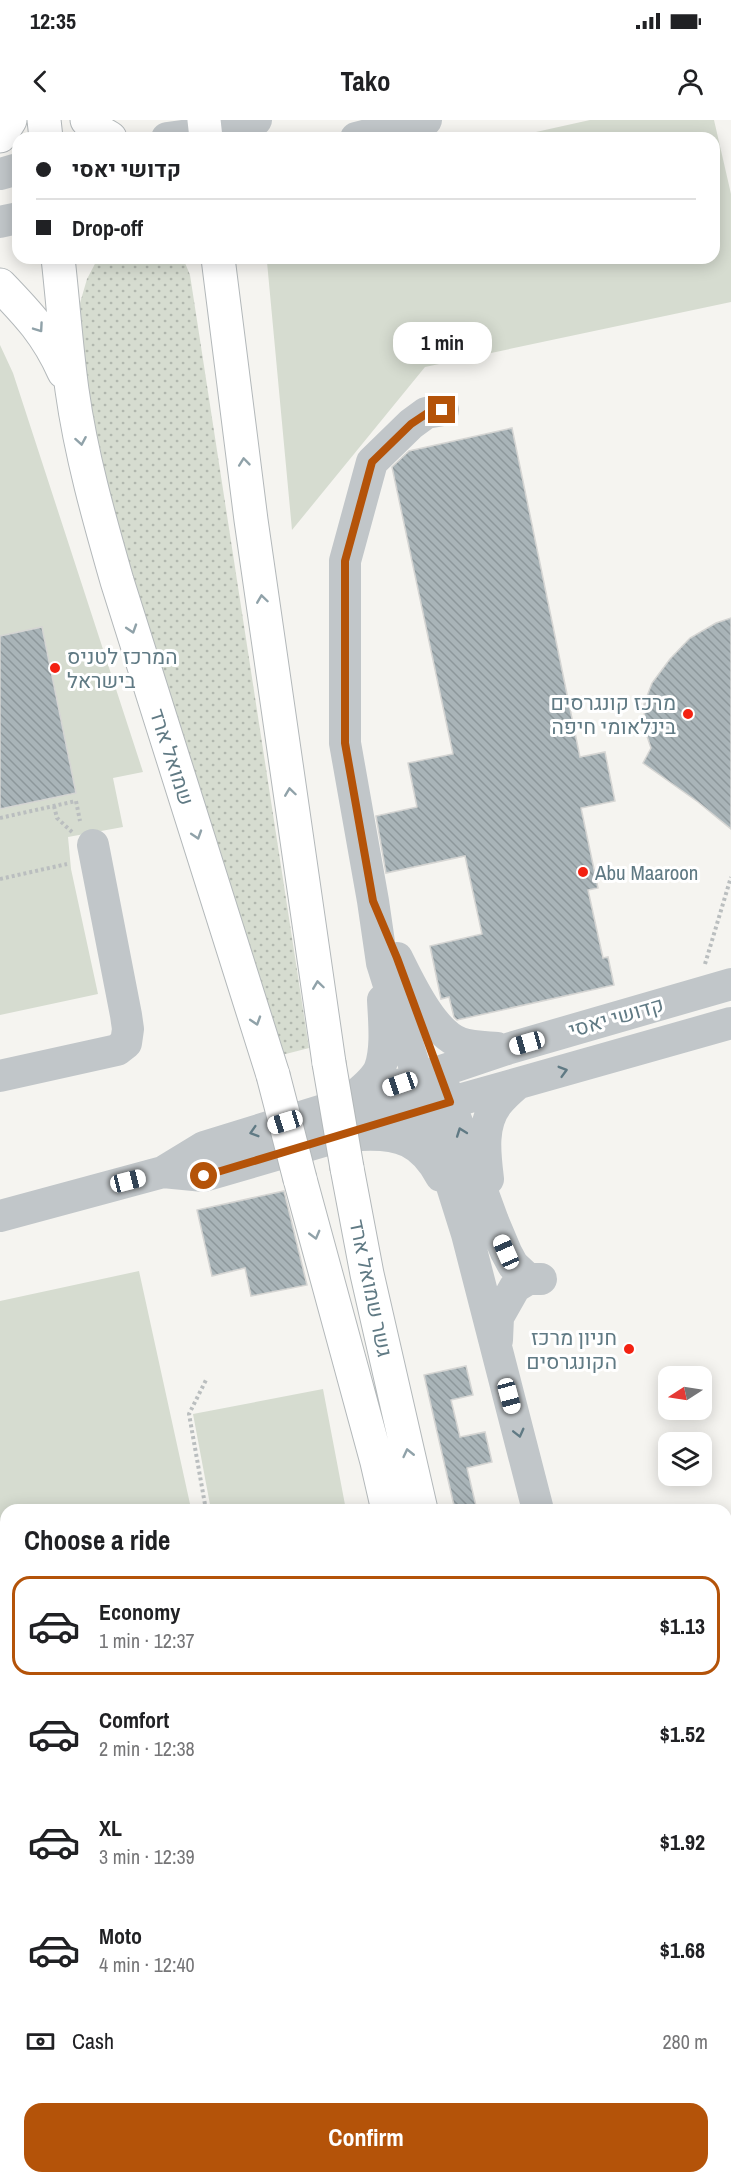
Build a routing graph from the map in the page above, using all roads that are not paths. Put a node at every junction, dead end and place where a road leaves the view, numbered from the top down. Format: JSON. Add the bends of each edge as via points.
{"nodes":[{"id":1,"x":10,"y":120,"type":"edge"},
{"id":2,"x":87,"y":120,"type":"edge"},
{"id":3,"x":256,"y":120,"type":"edge"},
{"id":4,"x":426,"y":120,"type":"edge"},
{"id":5,"x":100,"y":132,"type":"edge"},
{"id":6,"x":204,"y":132,"type":"edge"},
{"id":7,"x":379,"y":132,"type":"edge"},
{"id":8,"x":0,"y":136,"type":"edge"},
{"id":9,"x":59,"y":264,"type":"edge"},
{"id":10,"x":77,"y":264,"type":"edge"},
{"id":11,"x":211,"y":264,"type":"edge"},
{"id":12,"x":219,"y":264,"type":"edge"},
{"id":13,"x":238,"y":264,"type":"edge"},
{"id":14,"x":0,"y":285,"type":"edge"},
{"id":15,"x":222,"y":290,"type":"junction"},
{"id":16,"x":64,"y":308,"type":"junction"},
{"id":17,"x":72,"y":389,"type":"junction"},
{"id":18,"x":238,"y":400,"type":"junction"},
{"id":19,"x":442,"y":410,"type":"dead end"},
{"id":20,"x":93,"y":845,"type":"dead end"},
{"id":21,"x":389,"y":961,"type":"junction"},
{"id":22,"x":731,"y":984,"type":"edge"},
{"id":23,"x":731,"y":1023,"type":"edge"},
{"id":24,"x":507,"y":1048,"type":"junction"},
{"id":25,"x":428,"y":1074,"type":"junction"},
{"id":26,"x":273,"y":1075,"type":"joint"},
{"id":27,"x":0,"y":1076,"type":"edge"},
{"id":28,"x":517,"y":1084,"type":"junction"},
{"id":29,"x":346,"y":1103,"type":"junction"},
{"id":30,"x":439,"y":1106,"type":"junction"},
{"id":31,"x":341,"y":1136,"type":"junction"},
{"id":32,"x":163,"y":1172,"type":"junction"},
{"id":33,"x":0,"y":1216,"type":"edge"},
{"id":34,"x":480,"y":1228,"type":"junction"},
{"id":35,"x":497,"y":1350,"type":"junction"},
{"id":36,"x":386,"y":1504,"type":"edge"},
{"id":37,"x":420,"y":1504,"type":"edge"},
{"id":38,"x":536,"y":1504,"type":"edge"}],
"edges":[{"from":1,"to":8,"type":"highway"},
{"from":2,"to":5,"type":"highway"},
{"from":3,"to":6,"type":"street"},
{"from":4,"to":7,"type":"street"},
{"from":9,"to":16,"type":"highway","name":"שמואל ארד"},
{"from":10,"to":16,"type":"highway"},
{"from":11,"to":15,"type":"highway"},
{"from":12,"to":15,"type":"highway"},
{"from":13,"to":18,"type":"highway"},
{"from":14,"to":17,"type":"highway","one_way":true,"via":[[35,321],[54,349]]},
{"from":15,"to":18,"type":"highway"},
{"from":16,"to":17,"type":"highway","name":"שמואל ארד"},
{"from":17,"to":26,"type":"highway","name":"שמואל ארד","one_way":true,"via":[[84,455],[114,571]]},
{"from":37,"to":18,"type":"highway","name":"גשר שמואל ארד","one_way":true,"bridge":true,"via":[[367,1274],[329,1063],[251,520]]},
{"from":19,"to":21,"type":"street","via":[[411,424],[372,462],[345,561],[345,743],[373,901]]},
{"from":20,"to":27,"type":"street","via":[[126,1015],[126,1042],[117,1050]]},
{"from":21,"to":24,"type":"street","via":[[431,1016],[458,1042]]},
{"from":21,"to":25,"type":"street"},
{"from":21,"to":29,"type":"street","via":[[379,1070]]},
{"from":22,"to":24,"type":"street","name":"קדושי יאסי"},
{"from":28,"to":23,"type":"street","name":"קדושי יאסי","one_way":true},
{"from":24,"to":25,"type":"street","name":"קדושי יאסי"},
{"from":25,"to":29,"type":"street","name":"קדושי יאסי"},
{"from":25,"to":30,"type":"street"},
{"from":26,"to":36,"type":"highway","name":"גשר שמואל ארד","one_way":true,"bridge":true},
{"from":28,"to":30,"type":"street","name":"קדושי יאסי"},
{"from":34,"to":28,"type":"street","one_way":true,"via":[[490,1116]]},
{"from":29,"to":32,"type":"street","name":"קדושי יאסי","one_way":true,"via":[[204,1147]]},
{"from":30,"to":31,"type":"street","name":"קדושי יאסי"},
{"from":30,"to":34,"type":"street"},
{"from":31,"to":32,"type":"street","name":"קדושי יאסי","via":[[204,1176]]},
{"from":31,"to":34,"type":"street","via":[[392,1135],[420,1146]]},
{"from":32,"to":33,"type":"street","name":"קדושי יאסי"},
{"from":34,"to":35,"type":"street"},
{"from":34,"to":35,"type":"street","via":[[513,1265],[535,1279],[515,1287],[498,1317]]},
{"from":35,"to":38,"type":"street","one_way":true}]}
